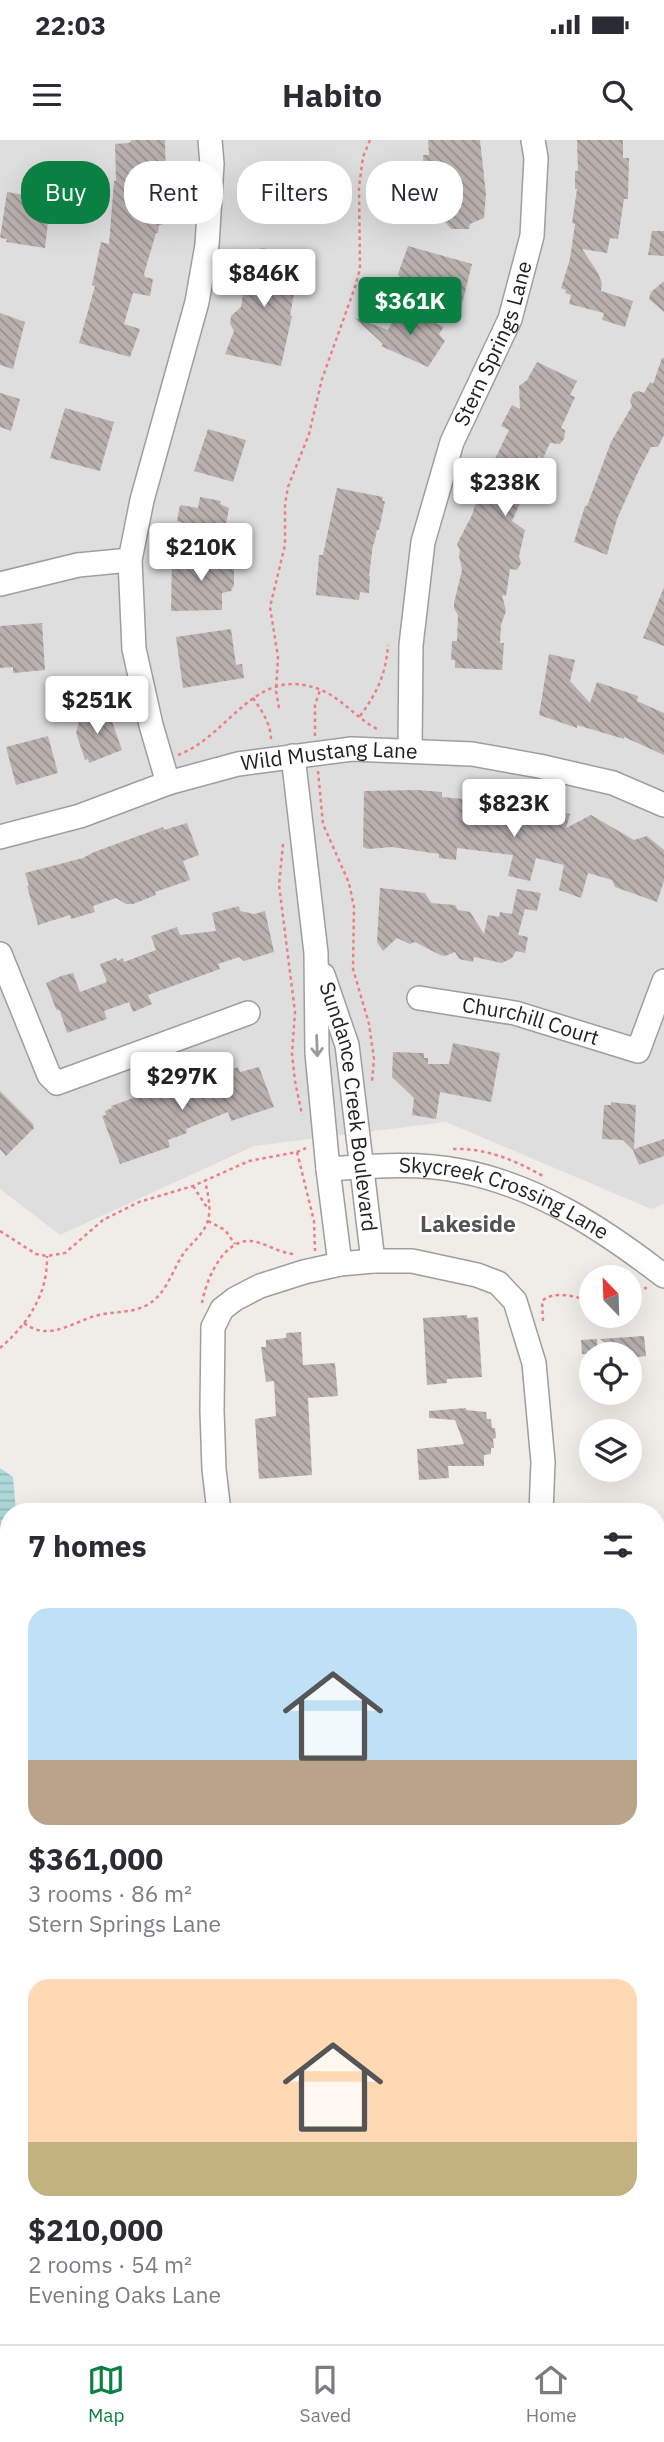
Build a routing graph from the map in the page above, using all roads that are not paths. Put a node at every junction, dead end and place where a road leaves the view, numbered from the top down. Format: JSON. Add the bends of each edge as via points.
{"nodes":[{"id":1,"x":210,"y":140,"type":"edge"},
{"id":2,"x":533,"y":140,"type":"edge"},
{"id":3,"x":130,"y":560,"type":"junction"},
{"id":4,"x":0,"y":584,"type":"edge"},
{"id":5,"x":410,"y":741,"type":"junction"},
{"id":6,"x":283,"y":758,"type":"junction"},
{"id":7,"x":168,"y":783,"type":"junction"},
{"id":8,"x":664,"y":804,"type":"edge"},
{"id":9,"x":0,"y":837,"type":"edge"},
{"id":10,"x":316,"y":953,"type":"junction"},
{"id":11,"x":0,"y":954,"type":"edge"},
{"id":12,"x":664,"y":981,"type":"edge"},
{"id":13,"x":419,"y":998,"type":"dead end"},
{"id":14,"x":248,"y":1013,"type":"dead end"},
{"id":15,"x":362,"y":1166,"type":"junction"},
{"id":16,"x":328,"y":1169,"type":"junction"},
{"id":17,"x":373,"y":1261,"type":"junction"},
{"id":18,"x":330,"y":1266,"type":"junction"},
{"id":19,"x":657,"y":1282,"type":"edge"},
{"id":20,"x":218,"y":1503,"type":"edge"},
{"id":21,"x":541,"y":1503,"type":"edge"}],
"edges":[{"from":1,"to":3,"type":"street","via":[[207,245],[197,302]]},
{"from":2,"to":5,"type":"street","name":"Stern Springs Lane","via":[[532,236],[510,319],[452,442],[423,542],[411,645]]},
{"from":3,"to":4,"type":"street","via":[[78,565]]},
{"from":3,"to":7,"type":"street","via":[[134,649]]},
{"from":5,"to":6,"type":"street","name":"Wild Mustang Lane"},
{"from":5,"to":8,"type":"street","name":"Wild Mustang Lane","via":[[613,783]]},
{"from":6,"to":7,"type":"street","name":"Wild Mustang Lane","via":[[238,764]]},
{"from":6,"to":10,"type":"street","name":"Sundance Creek Boulevard"},
{"from":7,"to":9,"type":"street","name":"Wild Mustang Lane","via":[[80,816]]},
{"from":10,"to":15,"type":"street","name":"Sundance Creek Boulevard","via":[[347,1045]]},
{"from":10,"to":16,"type":"street","name":"Sundance Creek Boulevard","one_way":true,"via":[[317,1053]]},
{"from":11,"to":14,"type":"street","via":[[49,1075],[57,1083]]},
{"from":12,"to":13,"type":"street","name":"Churchill Court","via":[[638,1051],[515,1013]]},
{"from":15,"to":16,"type":"street","name":"Skycreek Crossing Lane"},
{"from":15,"to":17,"type":"street","name":"Sundance Creek Boulevard"},
{"from":15,"to":19,"type":"street","name":"Skycreek Crossing Lane","via":[[461,1171],[515,1186],[603,1231]]},
{"from":16,"to":18,"type":"street","name":"Sundance Creek Boulevard"},
{"from":17,"to":18,"type":"street"},
{"from":17,"to":21,"type":"street","via":[[412,1261],[477,1275],[498,1283],[516,1301],[534,1363],[543,1462]]},
{"from":18,"to":20,"type":"street","via":[[260,1286],[222,1309],[214,1327],[212,1423]]}]}
